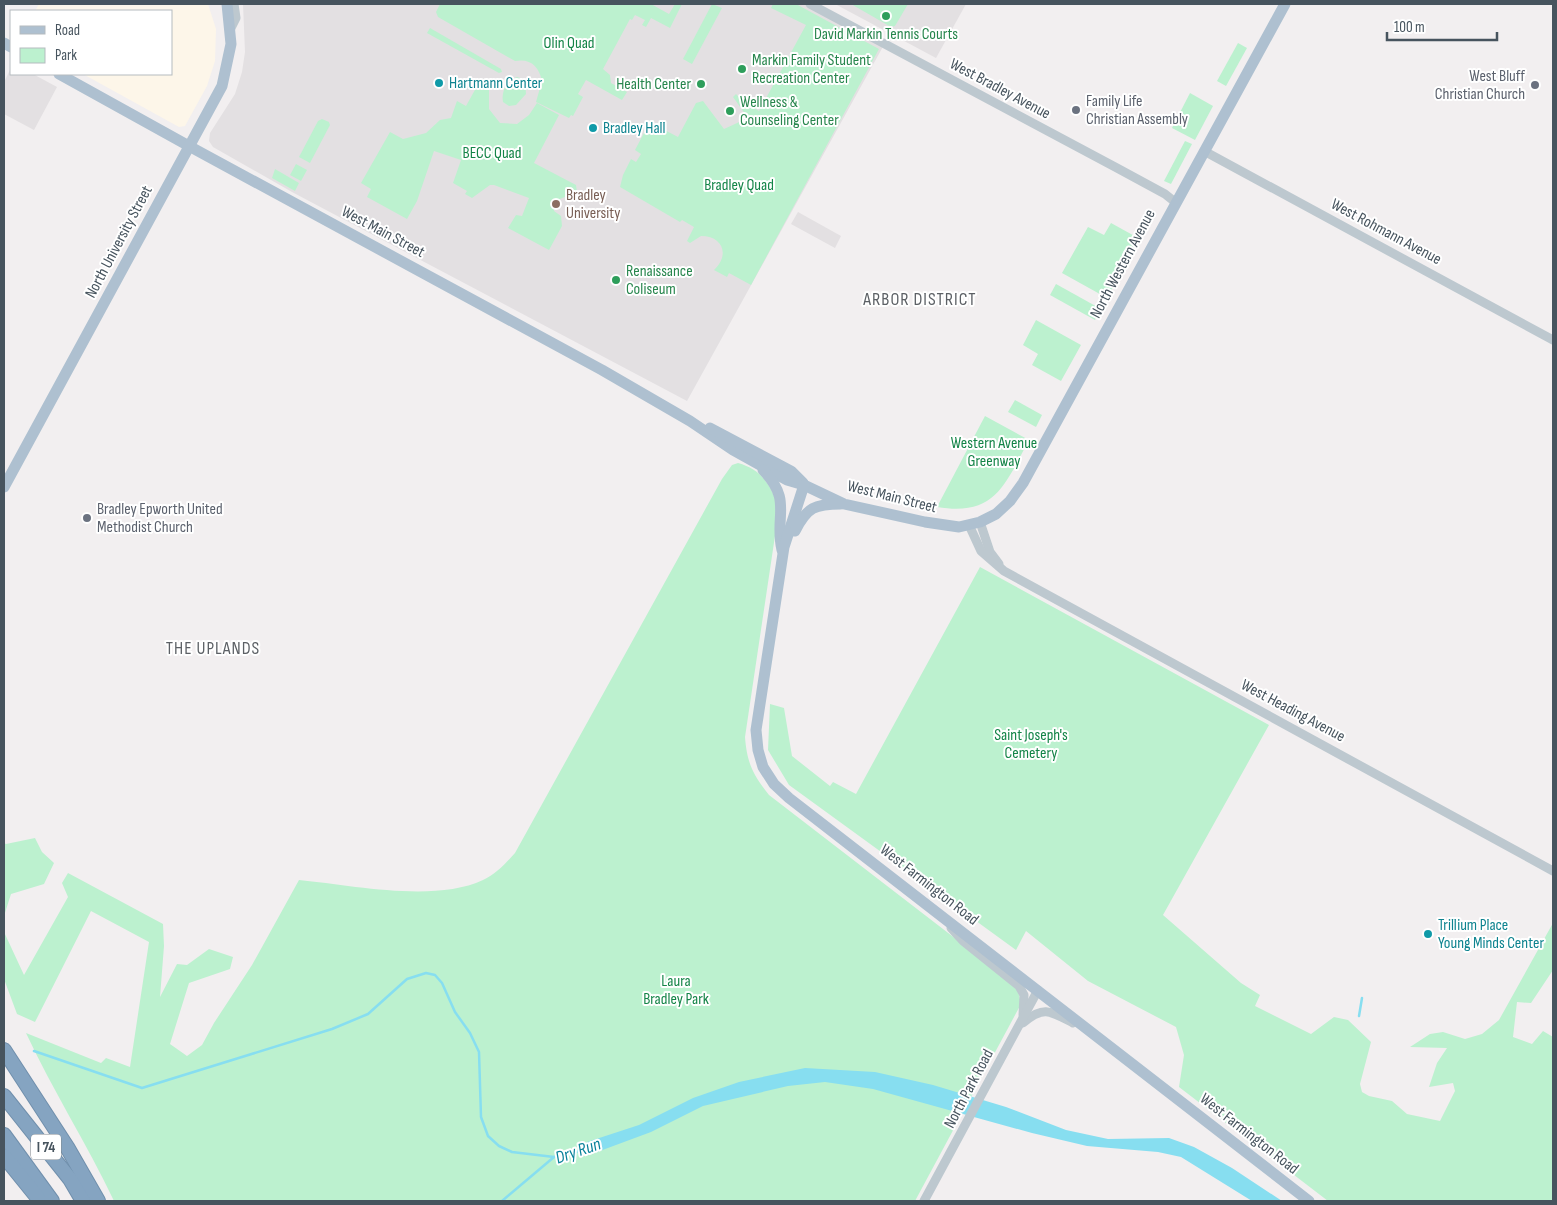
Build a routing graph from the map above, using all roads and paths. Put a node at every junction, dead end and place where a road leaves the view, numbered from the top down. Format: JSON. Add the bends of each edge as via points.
{"nodes":[{"id":1,"x":227,"y":4,"type":"edge"},
{"id":2,"x":234,"y":4,"type":"edge"},
{"id":3,"x":810,"y":4,"type":"edge"},
{"id":4,"x":1285,"y":4,"type":"edge"},
{"id":5,"x":230,"y":30,"type":"junction"},
{"id":6,"x":61,"y":75,"type":"edge"},
{"id":7,"x":190,"y":147,"type":"junction"},
{"id":8,"x":1204,"y":151,"type":"junction"},
{"id":9,"x":1175,"y":202,"type":"junction"},
{"id":10,"x":1553,"y":340,"type":"edge"},
{"id":11,"x":690,"y":421,"type":"junction"},
{"id":12,"x":754,"y":461,"type":"junction"},
{"id":13,"x":804,"y":485,"type":"junction"},
{"id":14,"x":4,"y":487,"type":"edge"},
{"id":15,"x":844,"y":504,"type":"junction"},
{"id":16,"x":975,"y":524,"type":"junction"},
{"id":17,"x":783,"y":554,"type":"junction"},
{"id":18,"x":1553,"y":871,"type":"edge"},
{"id":19,"x":929,"y":906,"type":"junction"},
{"id":20,"x":1038,"y":990,"type":"junction"},
{"id":21,"x":1019,"y":1027,"type":"junction"},
{"id":22,"x":1094,"y":1034,"type":"junction"},
{"id":23,"x":4,"y":1050,"type":"edge"},
{"id":24,"x":4,"y":1096,"type":"edge"},
{"id":25,"x":4,"y":1135,"type":"edge"},
{"id":26,"x":4,"y":1156,"type":"edge"},
{"id":27,"x":41,"y":1201,"type":"edge"},
{"id":28,"x":52,"y":1201,"type":"edge"},
{"id":29,"x":83,"y":1201,"type":"edge"},
{"id":30,"x":98,"y":1201,"type":"edge"},
{"id":31,"x":924,"y":1201,"type":"edge"},
{"id":32,"x":1309,"y":1201,"type":"edge"}],
"edges":[{"from":1,"to":5,"type":"main road","name":"North University Street"},
{"from":2,"to":5,"type":"street","via":[[236,18]]},
{"from":3,"to":9,"type":"street","name":"West Bradley Avenue"},
{"from":4,"to":8,"type":"main road","name":"North Western Avenue"},
{"from":5,"to":7,"type":"main road","name":"North University Street","via":[[229,58],[222,86]]},
{"from":6,"to":7,"type":"main road","name":"West Main Street"},
{"from":7,"to":11,"type":"main road","name":"West Main Street","via":[[464,294]]},
{"from":7,"to":14,"type":"main road","name":"North University Street"},
{"from":8,"to":9,"type":"main road","name":"North Western Avenue"},
{"from":8,"to":10,"type":"street","name":"West Rohmann Avenue"},
{"from":9,"to":16,"type":"main road","name":"North Western Avenue","via":[[1023,483],[1003,509]]},
{"from":11,"to":12,"type":"main road","name":"West Main Street"},
{"from":11,"to":13,"type":"main road","name":"West Main Street","via":[[712,429],[791,471]]},
{"from":12,"to":13,"type":"main road","name":"West Main Street","via":[[787,480]]},
{"from":12,"to":17,"type":"main road","via":[[779,490],[782,502],[778,535]]},
{"from":13,"to":15,"type":"main road","name":"West Main Street"},
{"from":13,"to":17,"type":"main road","name":"West Farmington Road"},
{"from":15,"to":16,"type":"main road","name":"West Main Street","via":[[937,525],[959,527]]},
{"from":15,"to":17,"type":"main road","via":[[809,509],[802,516]]},
{"from":16,"to":18,"type":"street","name":"West Heading Avenue","via":[[983,555],[998,568]]},
{"from":17,"to":19,"type":"main road","name":"West Farmington Road","via":[[757,720],[760,760],[782,792]]},
{"from":19,"to":20,"type":"main road","name":"West Farmington Road"},
{"from":19,"to":21,"type":"street","via":[[963,941],[1019,986],[1024,994]]},
{"from":20,"to":21,"type":"street","name":"North Park Road"},
{"from":20,"to":22,"type":"main road","name":"West Farmington Road"},
{"from":21,"to":22,"type":"street","via":[[1039,1012],[1050,1011]]},
{"from":21,"to":31,"type":"street","name":"North Park Road"},
{"from":22,"to":32,"type":"main road","name":"West Farmington Road"},
{"from":23,"to":30,"type":"highway","via":[[67,1146]]},
{"from":24,"to":29,"type":"highway","number":"I 74","via":[[70,1179]]},
{"from":25,"to":28,"type":"highway","number":"I 74"},
{"from":26,"to":27,"type":"highway"}]}
